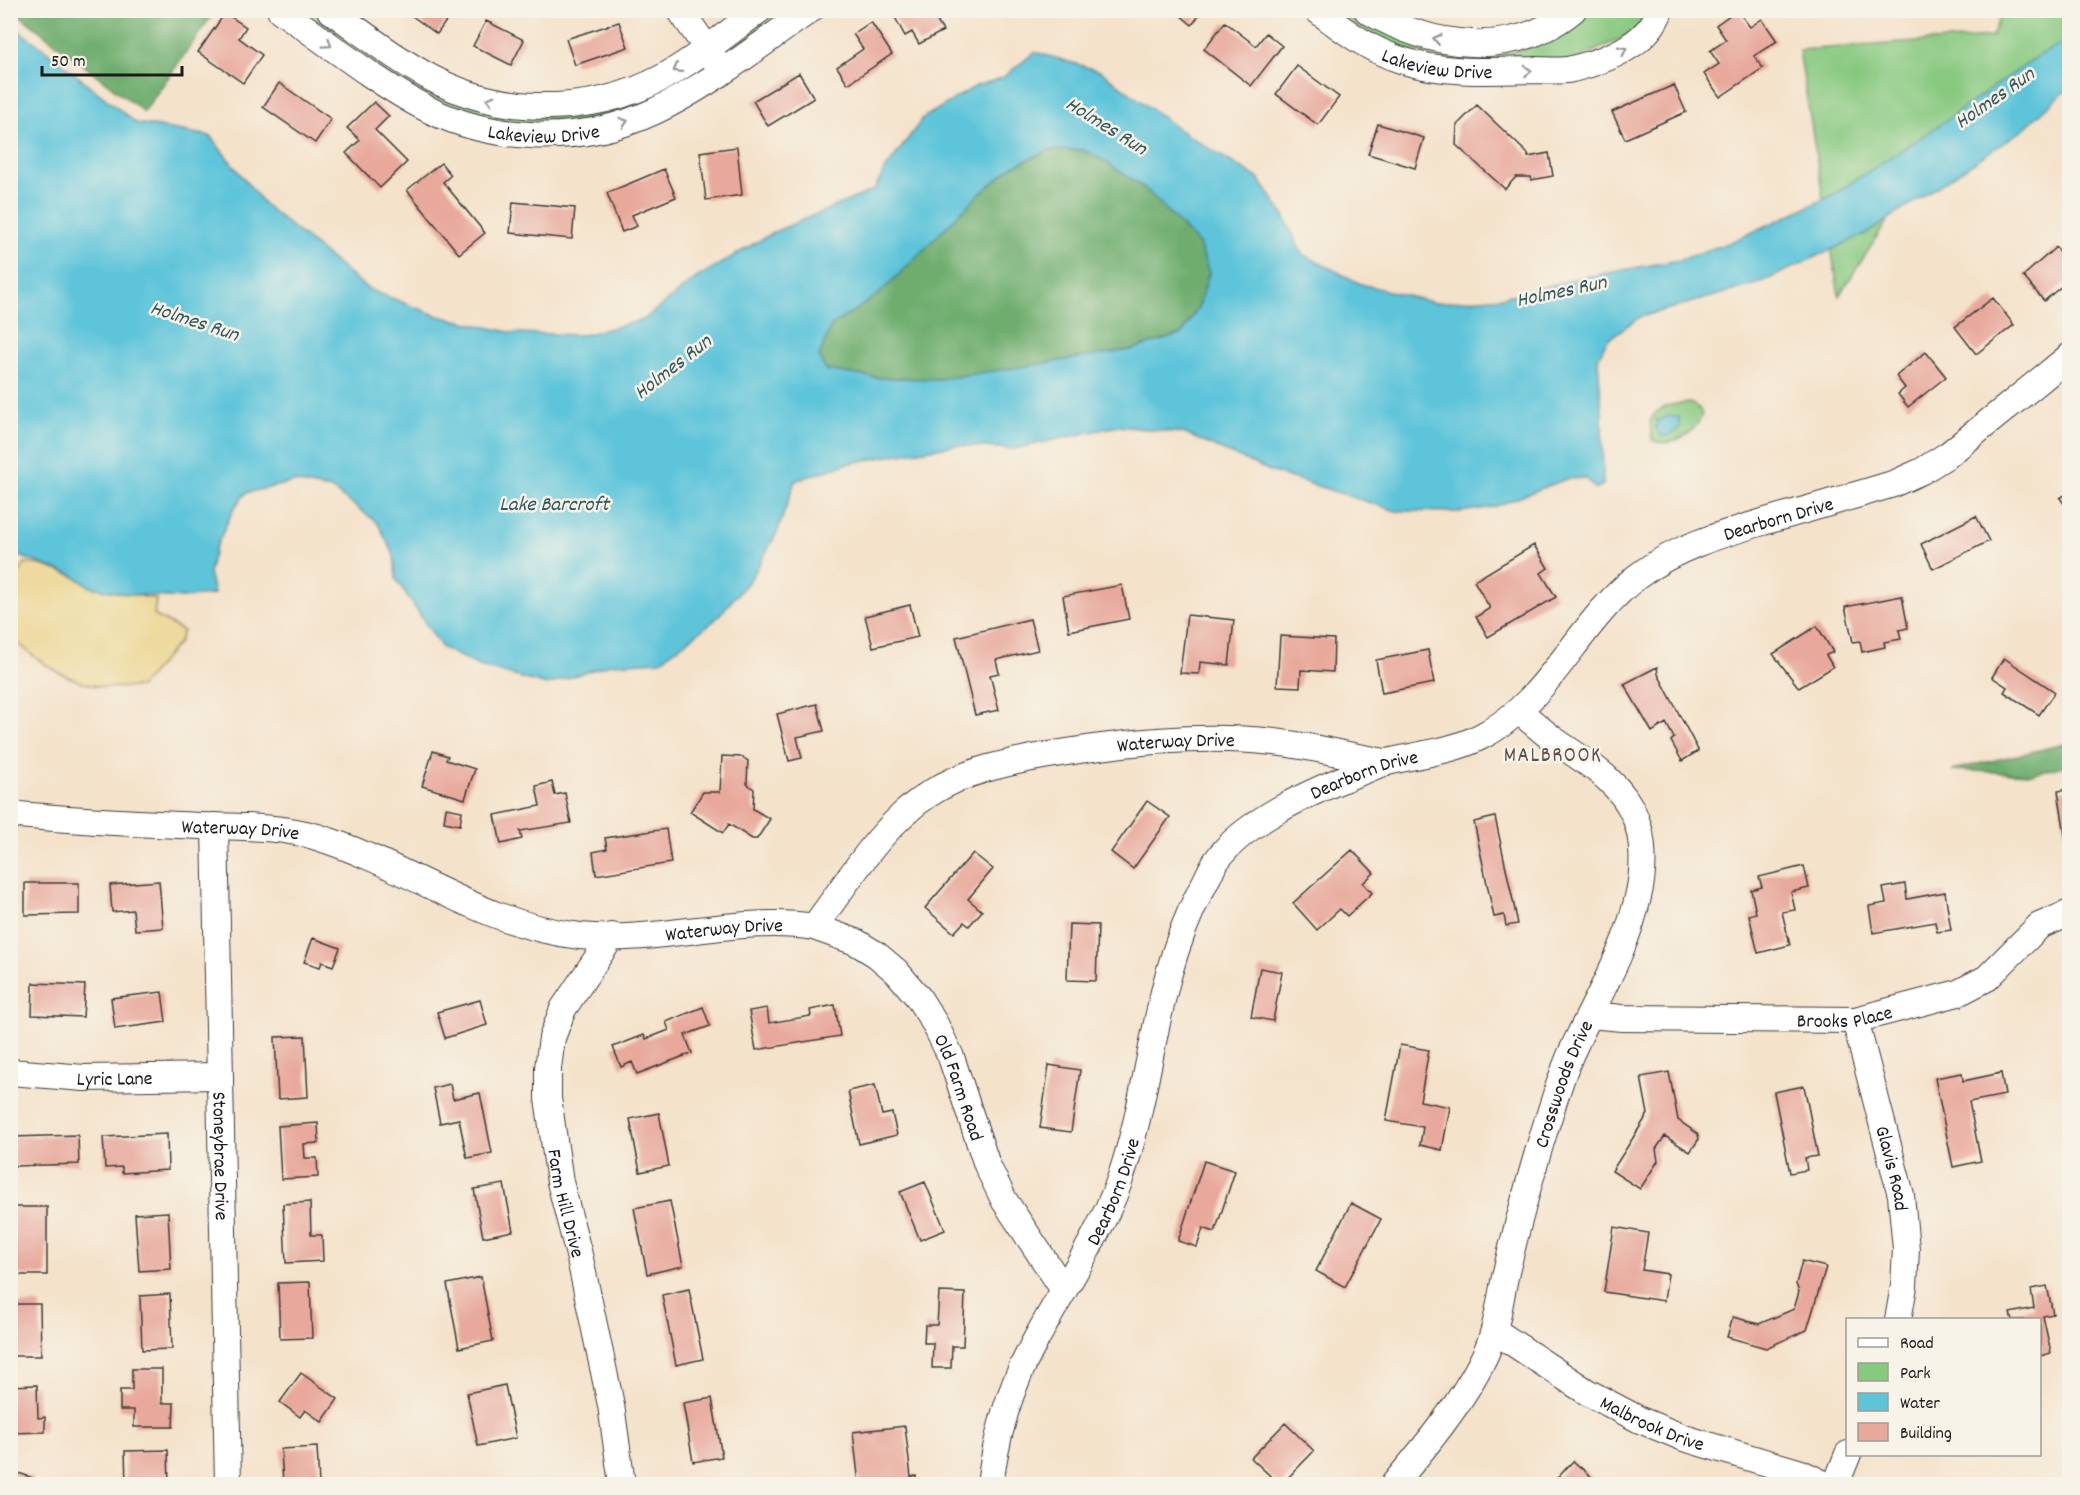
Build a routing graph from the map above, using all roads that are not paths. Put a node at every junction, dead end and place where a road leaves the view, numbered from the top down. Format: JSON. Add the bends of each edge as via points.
{"nodes":[{"id":1,"x":280,"y":10,"type":"edge"},
{"id":2,"x":330,"y":10,"type":"edge"},
{"id":3,"x":680,"y":10,"type":"edge"},
{"id":4,"x":759,"y":10,"type":"edge"},
{"id":5,"x":810,"y":10,"type":"edge"},
{"id":6,"x":1317,"y":10,"type":"edge"},
{"id":7,"x":1367,"y":10,"type":"edge"},
{"id":8,"x":1573,"y":10,"type":"edge"},
{"id":9,"x":1660,"y":10,"type":"edge"},
{"id":10,"x":707,"y":49,"type":"junction"},
{"id":11,"x":722,"y":71,"type":"junction"},
{"id":12,"x":2070,"y":356,"type":"edge"},
{"id":13,"x":1519,"y":711,"type":"junction"},
{"id":14,"x":1386,"y":762,"type":"junction"},
{"id":15,"x":10,"y":814,"type":"edge"},
{"id":16,"x":215,"y":826,"type":"junction"},
{"id":17,"x":2070,"y":913,"type":"edge"},
{"id":18,"x":814,"y":927,"type":"junction"},
{"id":19,"x":612,"y":936,"type":"junction"},
{"id":20,"x":1590,"y":1016,"type":"junction"},
{"id":21,"x":1855,"y":1020,"type":"junction"},
{"id":22,"x":10,"y":1072,"type":"edge"},
{"id":23,"x":220,"y":1076,"type":"junction"},
{"id":24,"x":1064,"y":1290,"type":"junction"},
{"id":25,"x":1898,"y":1318,"type":"edge"},
{"id":26,"x":1495,"y":1331,"type":"junction"},
{"id":27,"x":1848,"y":1456,"type":"edge"},
{"id":28,"x":228,"y":1485,"type":"edge"},
{"id":29,"x":622,"y":1485,"type":"edge"},
{"id":30,"x":990,"y":1485,"type":"edge"},
{"id":31,"x":1394,"y":1485,"type":"edge"},
{"id":32,"x":1824,"y":1485,"type":"edge"},
{"id":33,"x":1836,"y":1485,"type":"edge"}],
"edges":[{"from":1,"to":11,"type":"street","name":"Lakeview Drive","one_way":true,"via":[[417,103],[470,124],[516,134],[582,133],[619,124],[652,112]]},
{"from":10,"to":2,"type":"street","name":"Lakeview Drive","one_way":true,"via":[[637,89],[601,100],[567,106],[501,103],[433,79]]},
{"from":3,"to":10,"type":"street"},
{"from":4,"to":10,"type":"street","name":"Lakeview Drive"},
{"from":5,"to":11,"type":"street","name":"Lakeview Drive"},
{"from":6,"to":9,"type":"street","name":"Lakeview Drive","one_way":true,"via":[[1344,32],[1404,61],[1431,68],[1485,71],[1571,70],[1638,41]]},
{"from":8,"to":7,"type":"street","name":"Lakeview Drive","one_way":true,"via":[[1522,37],[1469,44],[1410,32]]},
{"from":10,"to":11,"type":"street"},
{"from":12,"to":13,"type":"street","name":"Dearborn Drive","via":[[1949,454],[1922,471],[1893,484],[1699,542],[1667,556],[1611,601]]},
{"from":13,"to":14,"type":"street","name":"Dearborn Drive","via":[[1478,738]]},
{"from":13,"to":20,"type":"street","name":"Crosswoods Drive","via":[[1606,778],[1635,817],[1643,873],[1638,897],[1629,931]]},
{"from":14,"to":18,"type":"street","name":"Waterway Drive","via":[[1276,742],[1174,739],[1020,760],[970,774],[928,795],[892,825]]},
{"from":14,"to":24,"type":"street","name":"Dearborn Drive","via":[[1287,806],[1240,837],[1216,861],[1179,937],[1165,980],[1142,1102],[1117,1186]]},
{"from":15,"to":16,"type":"street","name":"Waterway Drive"},
{"from":16,"to":19,"type":"street","name":"Waterway Drive","via":[[316,837],[504,918],[580,936]]},
{"from":16,"to":23,"type":"street","name":"Stoneybrae Drive"},
{"from":17,"to":21,"type":"street","name":"Brooks Place","via":[[2039,926],[1987,978],[1958,993]]},
{"from":18,"to":19,"type":"street","name":"Waterway Drive","via":[[761,924]]},
{"from":18,"to":24,"type":"street","name":"Old Farm Road","via":[[856,942],[877,955],[918,997],[951,1057],[987,1165],[1000,1192]]},
{"from":19,"to":29,"type":"street","name":"Farm Hill Drive","via":[[559,1019],[552,1038],[548,1098],[560,1182],[611,1405]]},
{"from":20,"to":21,"type":"street","name":"Brooks Place"},
{"from":20,"to":26,"type":"street","name":"Crosswoods Drive","via":[[1563,1072],[1545,1129],[1523,1204]]},
{"from":21,"to":25,"type":"street","name":"Glavis Road","via":[[1901,1195],[1906,1249]]},
{"from":22,"to":23,"type":"street","name":"Lyric Lane","via":[[84,1078]]},
{"from":23,"to":28,"type":"street","name":"Stoneybrae Drive"},
{"from":24,"to":30,"type":"street","name":"Dearborn Drive","via":[[1012,1391]]},
{"from":26,"to":31,"type":"street","name":"Crosswoods Drive","via":[[1473,1378]]},
{"from":26,"to":32,"type":"street","name":"Malbrook Drive","via":[[1587,1392],[1640,1420],[1684,1438],[1801,1473]]},
{"from":27,"to":33,"type":"street"}]}
